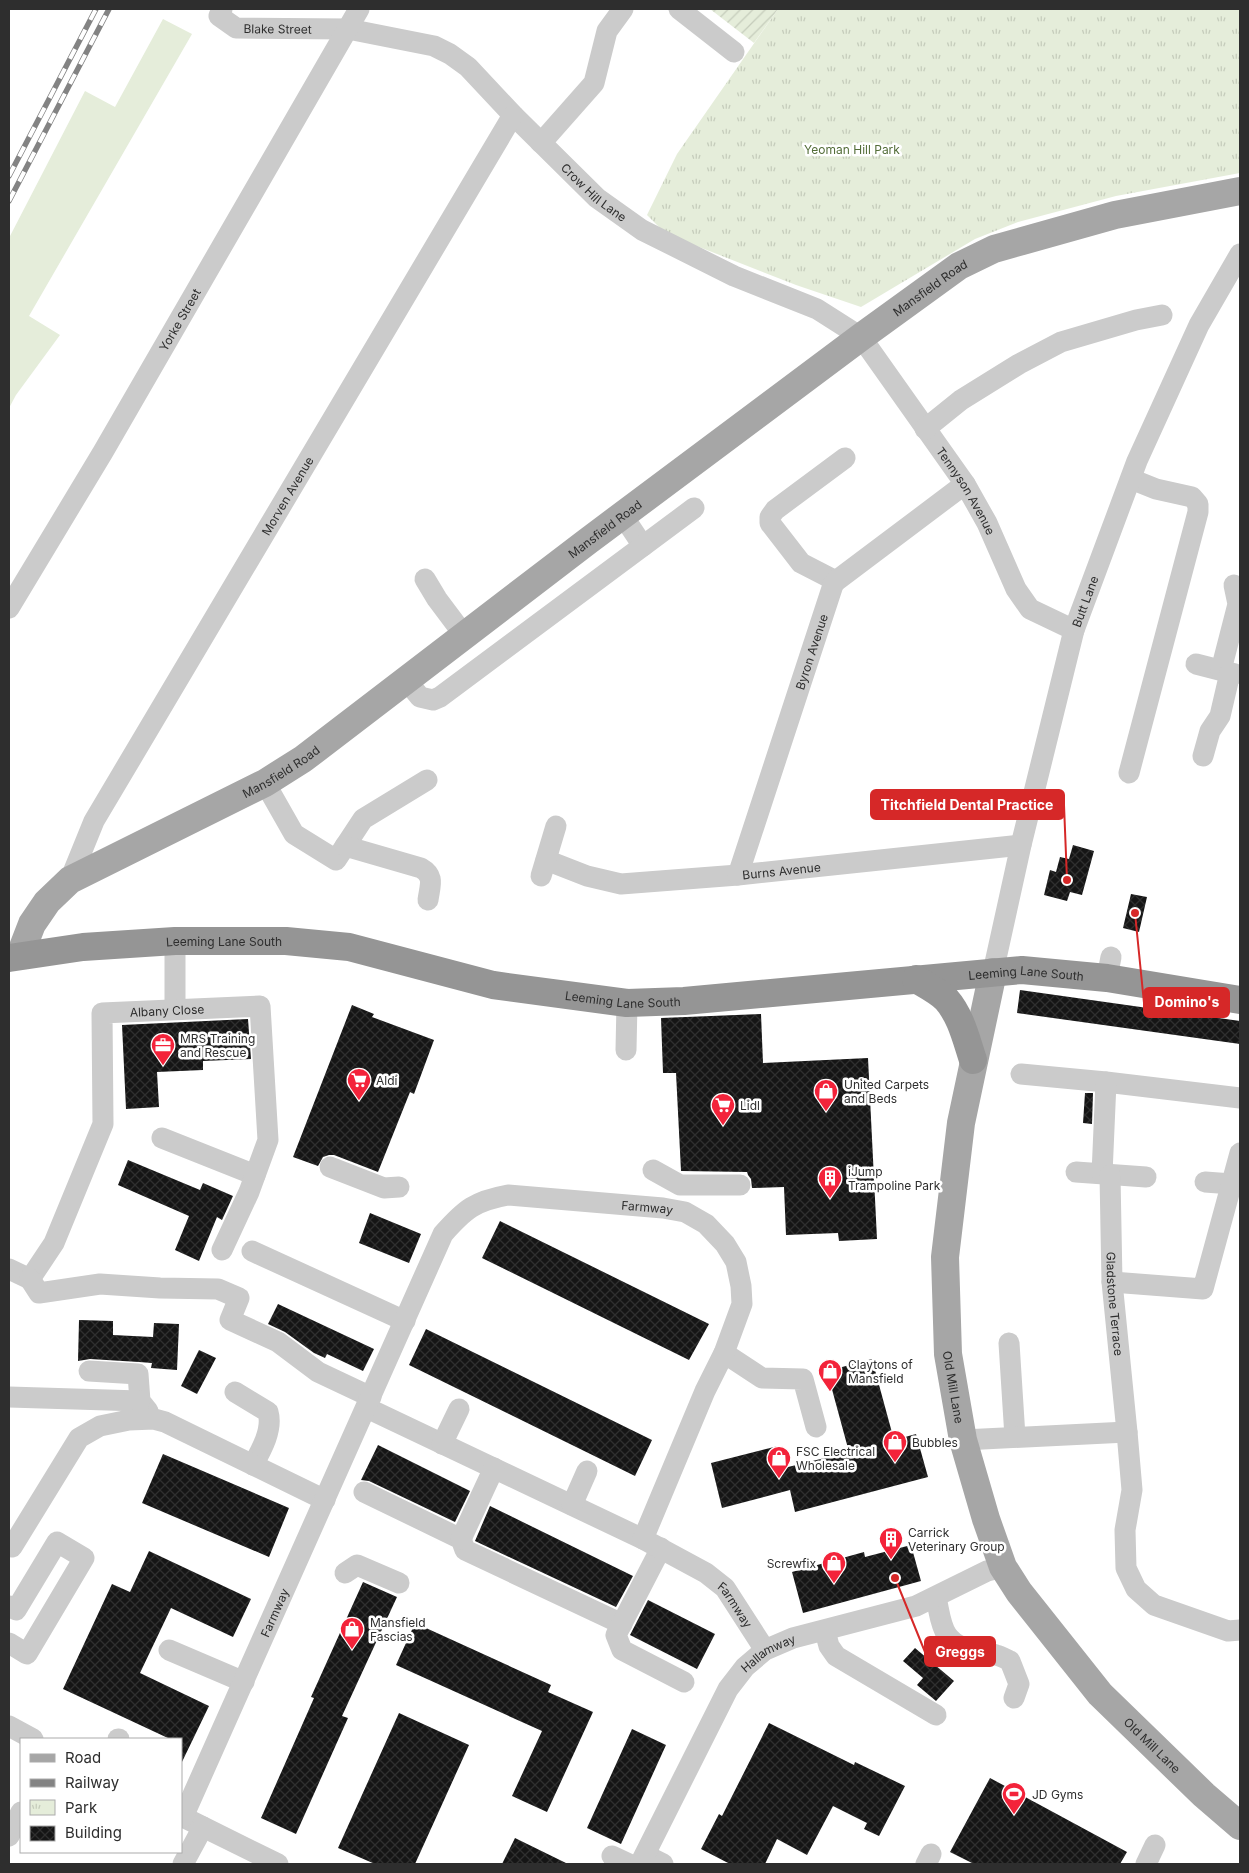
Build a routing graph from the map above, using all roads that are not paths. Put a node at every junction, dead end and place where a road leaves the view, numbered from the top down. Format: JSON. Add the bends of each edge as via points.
{"nodes":[{"id":1,"x":222,"y":9,"type":"edge"},
{"id":2,"x":359,"y":9,"type":"edge"},
{"id":3,"x":623,"y":9,"type":"edge"},
{"id":4,"x":679,"y":9,"type":"edge"},
{"id":5,"x":348,"y":29,"type":"junction"},
{"id":6,"x":734,"y":52,"type":"dead end"},
{"id":7,"x":513,"y":115,"type":"junction"},
{"id":8,"x":541,"y":143,"type":"junction"},
{"id":9,"x":1240,"y":191,"type":"edge"},
{"id":10,"x":1240,"y":254,"type":"edge"},
{"id":11,"x":1162,"y":315,"type":"dead end"},
{"id":12,"x":861,"y":337,"type":"junction"},
{"id":13,"x":925,"y":429,"type":"junction"},
{"id":14,"x":845,"y":458,"type":"dead end"},
{"id":15,"x":1130,"y":480,"type":"junction"},
{"id":16,"x":965,"y":484,"type":"junction"},
{"id":17,"x":694,"y":508,"type":"dead end"},
{"id":18,"x":622,"y":516,"type":"junction"},
{"id":19,"x":642,"y":546,"type":"junction"},
{"id":20,"x":425,"y":578,"type":"dead end"},
{"id":21,"x":836,"y":581,"type":"junction"},
{"id":22,"x":1234,"y":585,"type":"dead end"},
{"id":23,"x":9,"y":608,"type":"edge"},
{"id":24,"x":1074,"y":630,"type":"junction"},
{"id":25,"x":464,"y":635,"type":"junction"},
{"id":26,"x":1196,"y":664,"type":"dead end"},
{"id":27,"x":1230,"y":673,"type":"edge"},
{"id":28,"x":406,"y":680,"type":"junction"},
{"id":29,"x":1203,"y":756,"type":"dead end"},
{"id":30,"x":1129,"y":773,"type":"dead end"},
{"id":31,"x":427,"y":780,"type":"dead end"},
{"id":32,"x":265,"y":784,"type":"junction"},
{"id":33,"x":556,"y":826,"type":"dead end"},
{"id":34,"x":1021,"y":845,"type":"junction"},
{"id":35,"x":345,"y":846,"type":"junction"},
{"id":36,"x":738,"y":875,"type":"junction"},
{"id":37,"x":70,"y":880,"type":"junction"},
{"id":38,"x":428,"y":900,"type":"dead end"},
{"id":39,"x":175,"y":941,"type":"junction"},
{"id":40,"x":15,"y":956,"type":"edge"},
{"id":41,"x":993,"y":972,"type":"junction"},
{"id":42,"x":916,"y":979,"type":"junction"},
{"id":43,"x":1240,"y":1000,"type":"edge"},
{"id":44,"x":626,"y":1003,"type":"junction"},
{"id":45,"x":175,"y":1009,"type":"junction"},
{"id":46,"x":626,"y":1050,"type":"dead end"},
{"id":47,"x":973,"y":1060,"type":"junction"},
{"id":48,"x":1021,"y":1074,"type":"dead end"},
{"id":49,"x":1106,"y":1082,"type":"junction"},
{"id":50,"x":1240,"y":1098,"type":"edge"},
{"id":51,"x":162,"y":1138,"type":"dead end"},
{"id":52,"x":1240,"y":1153,"type":"edge"},
{"id":53,"x":330,"y":1167,"type":"dead end"},
{"id":54,"x":653,"y":1170,"type":"dead end"},
{"id":55,"x":1076,"y":1172,"type":"dead end"},
{"id":56,"x":1106,"y":1174,"type":"junction"},
{"id":57,"x":255,"y":1175,"type":"junction"},
{"id":58,"x":1146,"y":1177,"type":"dead end"},
{"id":59,"x":1205,"y":1182,"type":"dead end"},
{"id":60,"x":1232,"y":1184,"type":"junction"},
{"id":61,"x":740,"y":1185,"type":"dead end"},
{"id":62,"x":399,"y":1187,"type":"dead end"},
{"id":63,"x":222,"y":1250,"type":"dead end"},
{"id":64,"x":252,"y":1251,"type":"dead end"},
{"id":65,"x":9,"y":1268,"type":"edge"},
{"id":66,"x":30,"y":1279,"type":"junction"},
{"id":67,"x":1112,"y":1282,"type":"junction"},
{"id":68,"x":405,"y":1321,"type":"junction"},
{"id":69,"x":1010,"y":1343,"type":"dead end"},
{"id":70,"x":724,"y":1353,"type":"junction"},
{"id":71,"x":89,"y":1371,"type":"dead end"},
{"id":72,"x":235,"y":1392,"type":"dead end"},
{"id":73,"x":9,"y":1396,"type":"edge"},
{"id":74,"x":140,"y":1401,"type":"junction"},
{"id":75,"x":369,"y":1403,"type":"junction"},
{"id":76,"x":459,"y":1410,"type":"dead end"},
{"id":77,"x":154,"y":1419,"type":"junction"},
{"id":78,"x":816,"y":1427,"type":"dead end"},
{"id":79,"x":1128,"y":1432,"type":"junction"},
{"id":80,"x":1015,"y":1437,"type":"junction"},
{"id":81,"x":962,"y":1440,"type":"junction"},
{"id":82,"x":442,"y":1444,"type":"junction"},
{"id":83,"x":254,"y":1465,"type":"junction"},
{"id":84,"x":494,"y":1468,"type":"junction"},
{"id":85,"x":587,"y":1471,"type":"dead end"},
{"id":86,"x":364,"y":1492,"type":"dead end"},
{"id":87,"x":325,"y":1500,"type":"junction"},
{"id":88,"x":572,"y":1505,"type":"junction"},
{"id":89,"x":461,"y":1539,"type":"junction"},
{"id":90,"x":652,"y":1544,"type":"junction"},
{"id":91,"x":10,"y":1548,"type":"edge"},
{"id":92,"x":1003,"y":1567,"type":"junction"},
{"id":93,"x":345,"y":1574,"type":"dead end"},
{"id":94,"x":399,"y":1583,"type":"dead end"},
{"id":95,"x":936,"y":1598,"type":"junction"},
{"id":96,"x":9,"y":1606,"type":"edge"},
{"id":97,"x":622,"y":1624,"type":"junction"},
{"id":98,"x":1240,"y":1630,"type":"edge"},
{"id":99,"x":825,"y":1631,"type":"junction"},
{"id":100,"x":9,"y":1643,"type":"edge"},
{"id":101,"x":169,"y":1650,"type":"dead end"},
{"id":102,"x":765,"y":1650,"type":"junction"},
{"id":103,"x":244,"y":1682,"type":"junction"},
{"id":104,"x":684,"y":1682,"type":"dead end"},
{"id":105,"x":1014,"y":1698,"type":"dead end"},
{"id":106,"x":936,"y":1715,"type":"dead end"},
{"id":107,"x":9,"y":1727,"type":"edge"},
{"id":108,"x":31,"y":1738,"type":"edge"},
{"id":109,"x":20,"y":1814,"type":"edge"},
{"id":110,"x":182,"y":1817,"type":"edge"},
{"id":111,"x":1240,"y":1826,"type":"edge"},
{"id":112,"x":203,"y":1827,"type":"junction"},
{"id":113,"x":9,"y":1836,"type":"edge"},
{"id":114,"x":638,"y":1861,"type":"edge"},
{"id":115,"x":271,"y":1863,"type":"edge"},
{"id":116,"x":183,"y":1864,"type":"edge"}],
"edges":[{"from":1,"to":5,"type":"street","name":"Blake Street","via":[[219,16],[236,28]]},
{"from":2,"to":5,"type":"street","name":"Yorke Street"},
{"from":3,"to":8,"type":"street","via":[[607,31],[594,84]]},
{"from":4,"to":6,"type":"street"},
{"from":5,"to":7,"type":"street","name":"Crow Hill Lane","via":[[434,46],[450,54],[468,67]]},
{"from":5,"to":23,"type":"street","name":"Yorke Street"},
{"from":7,"to":8,"type":"street","name":"Crow Hill Lane"},
{"from":7,"to":37,"type":"street","name":"Morven Avenue","via":[[94,821]]},
{"from":8,"to":12,"type":"street","name":"Crow Hill Lane","via":[[597,198],[642,230],[734,276],[817,308]]},
{"from":9,"to":12,"type":"main road","name":"Mansfield Road","via":[[1115,215],[994,249],[959,266]]},
{"from":10,"to":15,"type":"street","name":"Butt Lane","via":[[1199,325]]},
{"from":11,"to":13,"type":"street","via":[[1061,342],[961,400]]},
{"from":12,"to":13,"type":"street","name":"Tennyson Avenue"},
{"from":12,"to":18,"type":"main road","name":"Mansfield Road"},
{"from":13,"to":16,"type":"street","name":"Tennyson Avenue"},
{"from":14,"to":21,"type":"street","via":[[770,517],[770,523],[801,563]]},
{"from":15,"to":24,"type":"street","name":"Butt Lane"},
{"from":15,"to":30,"type":"street","via":[[1192,497],[1198,504],[1198,512]]},
{"from":16,"to":21,"type":"street"},
{"from":16,"to":24,"type":"street","name":"Tennyson Avenue","via":[[987,523],[1016,590],[1030,610]]},
{"from":17,"to":19,"type":"street"},
{"from":18,"to":19,"type":"street"},
{"from":18,"to":25,"type":"main road","name":"Mansfield Road"},
{"from":19,"to":28,"type":"street","via":[[440,697],[433,700],[420,697]]},
{"from":20,"to":25,"type":"street"},
{"from":21,"to":36,"type":"street","name":"Byron Avenue"},
{"from":22,"to":27,"type":"street","via":[[1238,604]]},
{"from":24,"to":34,"type":"street","name":"Butt Lane"},
{"from":25,"to":28,"type":"main road","name":"Mansfield Road"},
{"from":26,"to":27,"type":"street"},
{"from":27,"to":29,"type":"street","via":[[1220,716],[1210,731]]},
{"from":28,"to":32,"type":"main road","name":"Mansfield Road"},
{"from":31,"to":35,"type":"street","via":[[363,819]]},
{"from":32,"to":35,"type":"street","via":[[294,834],[336,860]]},
{"from":32,"to":37,"type":"main road","name":"Mansfield Road"},
{"from":33,"to":36,"type":"street","name":"Burns Avenue","via":[[543,868],[621,884]]},
{"from":34,"to":36,"type":"street","name":"Burns Avenue"},
{"from":34,"to":41,"type":"street","name":"Butt Lane"},
{"from":35,"to":38,"type":"street","via":[[428,872],[431,877]]},
{"from":37,"to":40,"type":"main road","name":"Mansfield Road","via":[[47,902]]},
{"from":39,"to":40,"type":"highway","name":"Leeming Lane South","via":[[82,947]]},
{"from":39,"to":44,"type":"highway","name":"Leeming Lane South","via":[[286,941],[349,947],[493,985]]},
{"from":39,"to":45,"type":"street"},
{"from":41,"to":42,"type":"highway","name":"Leeming Lane South"},
{"from":41,"to":43,"type":"highway","name":"Leeming Lane South","via":[[1109,967]]},
{"from":41,"to":47,"type":"main road","name":"Old Mill Lane"},
{"from":42,"to":44,"type":"highway","name":"Leeming Lane South","via":[[684,1001]]},
{"from":42,"to":47,"type":"highway","via":[[938,992],[952,1007]]},
{"from":44,"to":46,"type":"street"},
{"from":45,"to":57,"type":"street","name":"Albany Close","via":[[260,1006],[268,1140]]},
{"from":45,"to":66,"type":"street","name":"Albany Close","via":[[102,1013],[104,1124],[54,1243]]},
{"from":47,"to":81,"type":"main road","name":"Old Mill Lane","via":[[961,1123],[945,1257],[948,1354]]},
{"from":48,"to":49,"type":"street"},
{"from":49,"to":50,"type":"street"},
{"from":49,"to":56,"type":"street","name":"Gladstone Terrace"},
{"from":51,"to":57,"type":"street"},
{"from":52,"to":60,"type":"street"},
{"from":53,"to":62,"type":"street","via":[[384,1188]]},
{"from":54,"to":61,"type":"street","via":[[680,1185]]},
{"from":55,"to":56,"type":"street"},
{"from":56,"to":58,"type":"street"},
{"from":56,"to":67,"type":"street","name":"Gladstone Terrace"},
{"from":57,"to":63,"type":"street","name":"Albany Close"},
{"from":59,"to":60,"type":"street"},
{"from":60,"to":67,"type":"street","via":[[1203,1288]]},
{"from":64,"to":68,"type":"street"},
{"from":65,"to":66,"type":"street"},
{"from":66,"to":75,"type":"street","via":[[39,1293],[100,1284],[218,1289],[239,1298],[230,1320],[278,1342],[318,1372]]},
{"from":67,"to":79,"type":"street","name":"Gladstone Terrace"},
{"from":68,"to":70,"type":"street","name":"Farmway","via":[[443,1234],[471,1206],[508,1195],[663,1208],[685,1212],[706,1224],[725,1244],[736,1262],[742,1304]]},
{"from":68,"to":75,"type":"street","name":"Farmway"},
{"from":69,"to":80,"type":"street"},
{"from":70,"to":78,"type":"street","via":[[762,1378],[803,1379]]},
{"from":70,"to":90,"type":"street","name":"Farmway","via":[[705,1391]]},
{"from":71,"to":74,"type":"street","via":[[138,1374]]},
{"from":72,"to":83,"type":"street","via":[[268,1412],[271,1421]]},
{"from":73,"to":74,"type":"street"},
{"from":74,"to":77,"type":"street"},
{"from":75,"to":82,"type":"street","name":"Farmway"},
{"from":75,"to":87,"type":"street","name":"Farmway"},
{"from":76,"to":82,"type":"street"},
{"from":77,"to":83,"type":"street"},
{"from":77,"to":91,"type":"street","via":[[100,1426],[78,1438]]},
{"from":79,"to":80,"type":"street"},
{"from":79,"to":98,"type":"street","name":"Gladstone Terrace","via":[[1132,1490],[1125,1530],[1126,1568],[1136,1589],[1154,1605],[1228,1631]]},
{"from":80,"to":81,"type":"street"},
{"from":81,"to":92,"type":"main road","name":"Old Mill Lane"},
{"from":82,"to":84,"type":"street","name":"Farmway"},
{"from":83,"to":87,"type":"street"},
{"from":84,"to":88,"type":"street","name":"Farmway"},
{"from":84,"to":89,"type":"street"},
{"from":85,"to":88,"type":"street"},
{"from":86,"to":89,"type":"street"},
{"from":87,"to":103,"type":"street","name":"Farmway"},
{"from":88,"to":90,"type":"street","name":"Farmway"},
{"from":89,"to":97,"type":"street","via":[[465,1550]]},
{"from":90,"to":97,"type":"street"},
{"from":90,"to":102,"type":"street","name":"Farmway","via":[[706,1573],[725,1588]]},
{"from":92,"to":95,"type":"street","name":"Hallamway","via":[[987,1571]]},
{"from":92,"to":111,"type":"main road","name":"Old Mill Lane","via":[[1100,1694]]},
{"from":93,"to":94,"type":"street","via":[[357,1565]]},
{"from":95,"to":99,"type":"street","name":"Hallamway"},
{"from":95,"to":105,"type":"street","via":[[947,1634],[958,1646],[1010,1661],[1019,1684]]},
{"from":96,"to":100,"type":"street","via":[[16,1610],[57,1542],[84,1558],[27,1654]]},
{"from":97,"to":104,"type":"street","via":[[616,1634],[622,1650]]},
{"from":99,"to":102,"type":"street","name":"Hallamway","via":[[793,1638]]},
{"from":99,"to":106,"type":"street","via":[[836,1656]]},
{"from":101,"to":103,"type":"street"},
{"from":102,"to":114,"type":"street","name":"Hallamway","via":[[744,1667],[728,1689]]},
{"from":103,"to":110,"type":"street","name":"Farmway"},
{"from":107,"to":108,"type":"street"},
{"from":109,"to":113,"type":"street"},
{"from":110,"to":112,"type":"street"},
{"from":112,"to":115,"type":"street"},
{"from":112,"to":116,"type":"street"}]}
